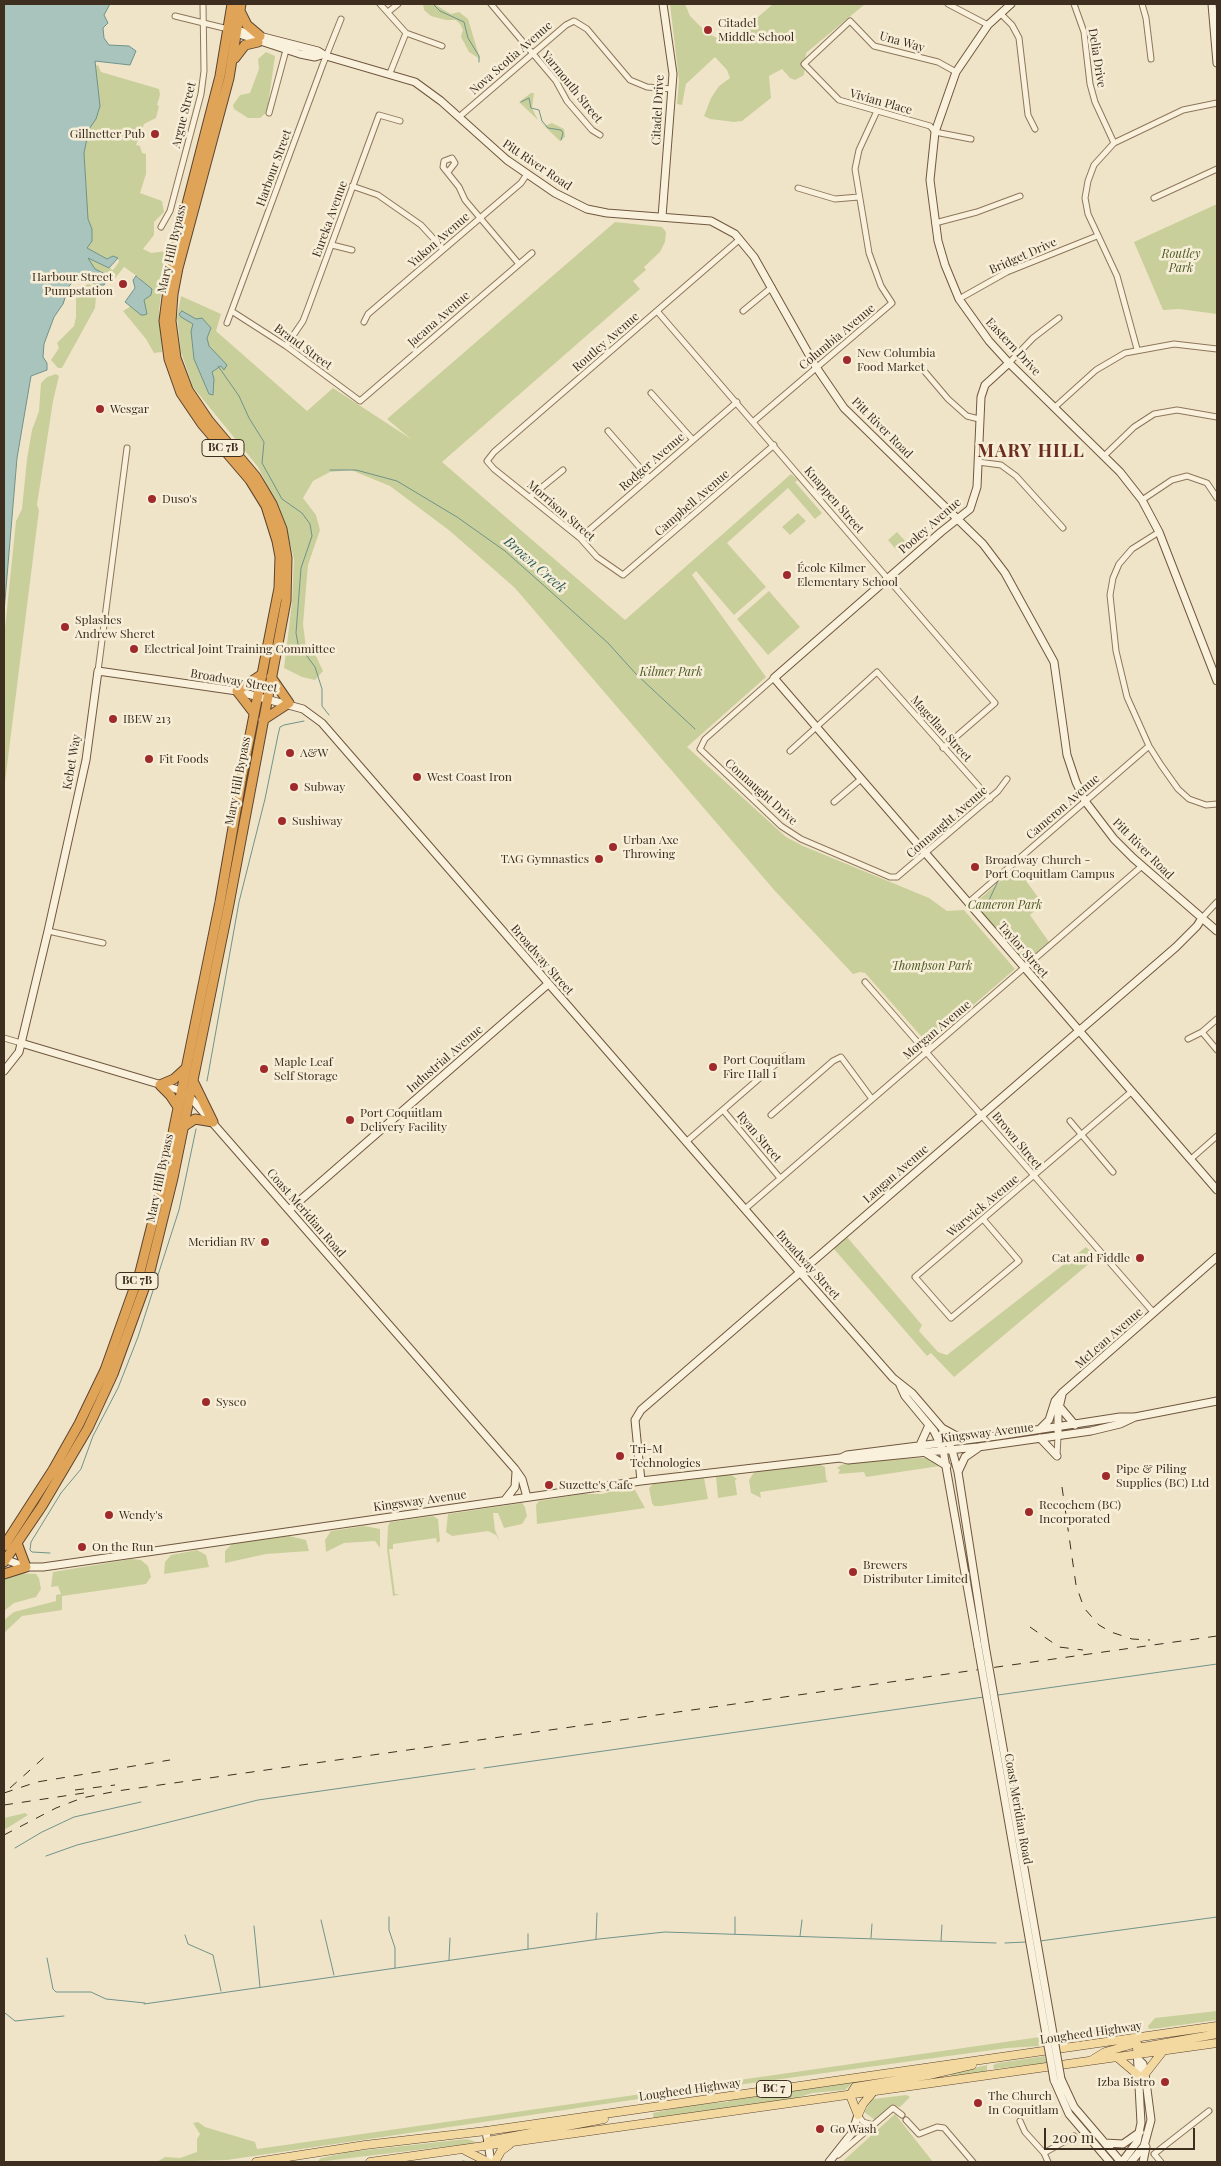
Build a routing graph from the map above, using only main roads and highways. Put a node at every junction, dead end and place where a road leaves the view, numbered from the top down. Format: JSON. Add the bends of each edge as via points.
{"nodes":[{"id":1,"x":232,"y":4,"type":"edge"},
{"id":2,"x":663,"y":4,"type":"edge"},
{"id":3,"x":1011,"y":4,"type":"edge"},
{"id":4,"x":1212,"y":4,"type":"edge"},
{"id":5,"x":241,"y":8,"type":"edge"},
{"id":6,"x":235,"y":31,"type":"junction"},
{"id":7,"x":259,"y":39,"type":"junction"},
{"id":8,"x":292,"y":44,"type":"junction"},
{"id":9,"x":286,"y":50,"type":"junction"},
{"id":10,"x":324,"y":56,"type":"junction"},
{"id":11,"x":233,"y":60,"type":"junction"},
{"id":12,"x":1217,"y":63,"type":"edge"},
{"id":13,"x":662,"y":217,"type":"junction"},
{"id":14,"x":1008,"y":363,"type":"junction"},
{"id":15,"x":957,"y":518,"type":"junction"},
{"id":16,"x":98,"y":671,"type":"joint"},
{"id":17,"x":261,"y":675,"type":"junction"},
{"id":18,"x":1216,"y":676,"type":"edge"},
{"id":19,"x":271,"y":677,"type":"junction"},
{"id":20,"x":774,"y":678,"type":"joint"},
{"id":21,"x":238,"y":691,"type":"junction"},
{"id":22,"x":257,"y":696,"type":"junction"},
{"id":23,"x":267,"y":698,"type":"junction"},
{"id":24,"x":289,"y":703,"type":"junction"},
{"id":25,"x":254,"y":713,"type":"junction"},
{"id":26,"x":262,"y":720,"type":"junction"},
{"id":27,"x":1202,"y":918,"type":"junction"},
{"id":28,"x":1217,"y":931,"type":"edge"},
{"id":29,"x":548,"y":984,"type":"junction"},
{"id":30,"x":1079,"y":1031,"type":"junction"},
{"id":31,"x":21,"y":1043,"type":"junction"},
{"id":32,"x":186,"y":1068,"type":"junction"},
{"id":33,"x":4,"y":1071,"type":"edge"},
{"id":34,"x":193,"y":1081,"type":"junction"},
{"id":35,"x":160,"y":1085,"type":"junction"},
{"id":36,"x":182,"y":1091,"type":"junction"},
{"id":37,"x":190,"y":1097,"type":"junction"},
{"id":38,"x":178,"y":1107,"type":"junction"},
{"id":39,"x":213,"y":1122,"type":"junction"},
{"id":40,"x":183,"y":1127,"type":"junction"},
{"id":41,"x":1217,"y":1190,"type":"edge"},
{"id":42,"x":289,"y":1210,"type":"junction"},
{"id":43,"x":1217,"y":1258,"type":"edge"},
{"id":44,"x":800,"y":1271,"type":"junction"},
{"id":45,"x":900,"y":1385,"type":"junction"},
{"id":46,"x":1062,"y":1393,"type":"junction"},
{"id":47,"x":1217,"y":1401,"type":"edge"},
{"id":48,"x":1059,"y":1406,"type":"junction"},
{"id":49,"x":1135,"y":1417,"type":"junction"},
{"id":50,"x":929,"y":1425,"type":"junction"},
{"id":51,"x":1075,"y":1425,"type":"junction"},
{"id":52,"x":1058,"y":1427,"type":"junction"},
{"id":53,"x":942,"y":1428,"type":"junction"},
{"id":54,"x":1040,"y":1429,"type":"junction"},
{"id":55,"x":1058,"y":1436,"type":"junction"},
{"id":56,"x":1040,"y":1438,"type":"junction"},
{"id":57,"x":964,"y":1440,"type":"junction"},
{"id":58,"x":940,"y":1443,"type":"junction"},
{"id":59,"x":950,"y":1446,"type":"junction"},
{"id":60,"x":978,"y":1448,"type":"junction"},
{"id":61,"x":922,"y":1449,"type":"junction"},
{"id":62,"x":943,"y":1450,"type":"junction"},
{"id":63,"x":1057,"y":1456,"type":"road end"},
{"id":64,"x":947,"y":1466,"type":"junction"},
{"id":65,"x":515,"y":1469,"type":"junction"},
{"id":66,"x":958,"y":1472,"type":"junction"},
{"id":67,"x":640,"y":1481,"type":"junction"},
{"id":68,"x":527,"y":1497,"type":"junction"},
{"id":69,"x":505,"y":1500,"type":"junction"},
{"id":70,"x":8,"y":1536,"type":"edge"},
{"id":71,"x":17,"y":1543,"type":"junction"},
{"id":72,"x":4,"y":1546,"type":"edge"},
{"id":73,"x":4,"y":1560,"type":"edge"},
{"id":74,"x":26,"y":1567,"type":"junction"},
{"id":75,"x":4,"y":1574,"type":"edge"},
{"id":76,"x":982,"y":1646,"type":"junction"},
{"id":77,"x":1217,"y":2026,"type":"edge"},
{"id":78,"x":1217,"y":2034,"type":"edge"},
{"id":79,"x":1217,"y":2043,"type":"edge"},
{"id":80,"x":1137,"y":2049,"type":"junction"},
{"id":81,"x":1163,"y":2051,"type":"junction"},
{"id":82,"x":997,"y":2057,"type":"junction"},
{"id":83,"x":1118,"y":2058,"type":"junction"},
{"id":84,"x":1086,"y":2063,"type":"junction"},
{"id":85,"x":1141,"y":2074,"type":"junction"},
{"id":86,"x":1058,"y":2080,"type":"junction"},
{"id":87,"x":873,"y":2092,"type":"junction"},
{"id":88,"x":850,"y":2095,"type":"junction"},
{"id":89,"x":644,"y":2108,"type":"junction"},
{"id":90,"x":858,"y":2115,"type":"junction"},
{"id":91,"x":486,"y":2131,"type":"junction"},
{"id":92,"x":1140,"y":2132,"type":"junction"},
{"id":93,"x":1148,"y":2137,"type":"junction"},
{"id":94,"x":1105,"y":2143,"type":"junction"},
{"id":95,"x":488,"y":2144,"type":"junction"},
{"id":96,"x":511,"y":2144,"type":"junction"},
{"id":97,"x":464,"y":2150,"type":"junction"},
{"id":98,"x":256,"y":2162,"type":"edge"},
{"id":99,"x":370,"y":2162,"type":"edge"},
{"id":100,"x":489,"y":2162,"type":"edge"},
{"id":101,"x":495,"y":2162,"type":"edge"},
{"id":102,"x":830,"y":2162,"type":"edge"},
{"id":103,"x":1110,"y":2162,"type":"edge"},
{"id":104,"x":1121,"y":2162,"type":"edge"},
{"id":105,"x":1131,"y":2162,"type":"edge"},
{"id":106,"x":1143,"y":2162,"type":"edge"}],
"edges":[{"from":1,"to":6,"type":"highway","name":"Mary Hill Bypass","number":"BC 7B"},
{"from":2,"to":13,"type":"main road","name":"Citadel Drive","via":[[672,89]]},
{"from":3,"to":14,"type":"main road","name":"Eastern Drive","via":[[988,25],[956,72],[935,132],[930,180],[945,266],[959,299]]},
{"from":4,"to":12,"type":"main road"},
{"from":5,"to":6,"type":"highway","name":"Mary Hill Bypass","number":"BC 7B"},
{"from":5,"to":7,"type":"highway","via":[[247,25]]},
{"from":6,"to":7,"type":"main road","name":"Pitt River Road"},
{"from":6,"to":11,"type":"highway","name":"Mary Hill Bypass","number":"BC 7B"},
{"from":6,"to":17,"type":"highway","name":"Mary Hill Bypass","number":"BC 7B","via":[[171,266],[164,321],[169,359],[182,393],[202,424],[250,480],[266,506],[274,530],[280,557],[279,588]]},
{"from":7,"to":8,"type":"main road","name":"Pitt River Road"},
{"from":7,"to":9,"type":"main road","name":"Pitt River Road"},
{"from":7,"to":11,"type":"highway","via":[[245,45]]},
{"from":8,"to":9,"type":"main road"},
{"from":8,"to":10,"type":"main road","name":"Pitt River Road","via":[[318,51]]},
{"from":9,"to":10,"type":"main road","name":"Pitt River Road"},
{"from":10,"to":13,"type":"main road","name":"Pitt River Road","via":[[415,82],[459,116],[500,155],[555,193],[591,211]]},
{"from":11,"to":19,"type":"highway","name":"Mary Hill Bypass","number":"BC 7B","via":[[178,268],[171,321],[176,358],[188,390],[209,421],[256,477],[282,529],[287,558],[287,595]]},
{"from":13,"to":15,"type":"main road","name":"Pitt River Road","via":[[711,221],[726,227],[740,240],[754,256],[816,367],[851,415]]},
{"from":14,"to":15,"type":"main road","name":"Pooley Avenue","via":[[986,384],[980,398],[977,488],[970,509]]},
{"from":14,"to":18,"type":"main road","name":"Eastern Drive","via":[[1104,456],[1142,500],[1159,532]]},
{"from":15,"to":20,"type":"main road","name":"Pooley Avenue"},
{"from":15,"to":27,"type":"main road","name":"Pitt River Road","via":[[1005,573],[1054,662],[1067,755],[1085,801],[1114,839]]},
{"from":16,"to":21,"type":"main road","name":"Broadway Street"},
{"from":16,"to":31,"type":"main road","name":"Kebet Way","via":[[86,760]]},
{"from":17,"to":21,"type":"highway"},
{"from":17,"to":22,"type":"highway","name":"Mary Hill Bypass","number":"BC 7B"},
{"from":19,"to":23,"type":"highway","name":"Mary Hill Bypass","number":"BC 7B"},
{"from":19,"to":24,"type":"highway"},
{"from":20,"to":30,"type":"main road","name":"Taylor Street"},
{"from":21,"to":22,"type":"main road","name":"Broadway Street"},
{"from":21,"to":25,"type":"highway"},
{"from":22,"to":23,"type":"main road","name":"Broadway Street"},
{"from":22,"to":25,"type":"highway","name":"Mary Hill Bypass","number":"BC 7B"},
{"from":23,"to":24,"type":"main road","name":"Broadway Street"},
{"from":23,"to":26,"type":"highway","name":"Mary Hill Bypass","number":"BC 7B"},
{"from":24,"to":26,"type":"highway"},
{"from":24,"to":29,"type":"main road","name":"Broadway Street","via":[[311,713],[322,723]]},
{"from":25,"to":32,"type":"highway","name":"Mary Hill Bypass","number":"BC 7B"},
{"from":26,"to":34,"type":"highway","name":"Mary Hill Bypass","number":"BC 7B"},
{"from":27,"to":28,"type":"main road","name":"Pitt River Road"},
{"from":27,"to":30,"type":"main road","name":"Langan Avenue","via":[[1176,947]]},
{"from":29,"to":42,"type":"main road","name":"Industrial Avenue"},
{"from":29,"to":44,"type":"main road","name":"Broadway Street"},
{"from":30,"to":41,"type":"main road","name":"Taylor Street"},
{"from":30,"to":44,"type":"main road","name":"Langan Avenue"},
{"from":31,"to":33,"type":"main road","name":"Kebet Way","via":[[15,1059]]},
{"from":31,"to":35,"type":"main road","name":"Coast Meridian Road"},
{"from":32,"to":35,"type":"highway","via":[[174,1079]]},
{"from":32,"to":36,"type":"highway","name":"Mary Hill Bypass","number":"BC 7B"},
{"from":34,"to":37,"type":"highway","name":"Mary Hill Bypass","number":"BC 7B"},
{"from":34,"to":39,"type":"highway"},
{"from":35,"to":36,"type":"main road","name":"Coast Meridian Road"},
{"from":35,"to":38,"type":"highway"},
{"from":36,"to":37,"type":"main road","name":"Coast Meridian Road"},
{"from":36,"to":38,"type":"highway","name":"Mary Hill Bypass","number":"BC 7B"},
{"from":37,"to":39,"type":"main road","name":"Coast Meridian Road"},
{"from":37,"to":40,"type":"highway","name":"Mary Hill Bypass","number":"BC 7B"},
{"from":38,"to":70,"type":"highway","name":"Mary Hill Bypass","number":"BC 7B","via":[[153,1227],[123,1324],[79,1424],[53,1470]]},
{"from":39,"to":40,"type":"highway","via":[[194,1119]]},
{"from":39,"to":42,"type":"main road","name":"Coast Meridian Road"},
{"from":40,"to":71,"type":"highway","name":"Mary Hill Bypass","number":"BC 7B","via":[[161,1234],[128,1336],[84,1434]]},
{"from":42,"to":65,"type":"main road","name":"Coast Meridian Road"},
{"from":43,"to":46,"type":"main road","name":"McLean Avenue"},
{"from":44,"to":45,"type":"main road","name":"Broadway Street"},
{"from":44,"to":67,"type":"main road","name":"Langan Avenue","via":[[640,1410],[635,1420]]},
{"from":45,"to":50,"type":"main road","name":"Broadway Street"},
{"from":45,"to":53,"type":"main road","name":"Broadway Street","via":[[912,1392]]},
{"from":46,"to":48,"type":"main road"},
{"from":46,"to":54,"type":"main road","via":[[1049,1420]]},
{"from":47,"to":49,"type":"main road","name":"Kingsway Avenue"},
{"from":48,"to":51,"type":"main road"},
{"from":48,"to":52,"type":"main road"},
{"from":49,"to":51,"type":"main road","name":"Kingsway Avenue"},
{"from":49,"to":55,"type":"main road","name":"Kingsway Avenue","via":[[1120,1424]]},
{"from":50,"to":58,"type":"main road","name":"Broadway Street"},
{"from":50,"to":61,"type":"main road"},
{"from":51,"to":52,"type":"main road","name":"Kingsway Avenue"},
{"from":52,"to":54,"type":"main road","name":"Kingsway Avenue"},
{"from":52,"to":55,"type":"main road"},
{"from":53,"to":57,"type":"main road"},
{"from":53,"to":59,"type":"main road","name":"Broadway Street"},
{"from":54,"to":57,"type":"main road","name":"Kingsway Avenue"},
{"from":55,"to":56,"type":"main road","name":"Kingsway Avenue"},
{"from":56,"to":60,"type":"main road","name":"Kingsway Avenue"},
{"from":56,"to":63,"type":"main road"},
{"from":57,"to":59,"type":"main road","name":"Kingsway Avenue"},
{"from":58,"to":59,"type":"main road","name":"Kingsway Avenue"},
{"from":58,"to":61,"type":"main road","name":"Kingsway Avenue"},
{"from":58,"to":62,"type":"main road","name":"Coast Meridian Road"},
{"from":59,"to":60,"type":"main road","name":"Kingsway Avenue"},
{"from":59,"to":62,"type":"main road","name":"Kingsway Avenue"},
{"from":59,"to":66,"type":"main road","name":"Coast Meridian Road"},
{"from":60,"to":66,"type":"main road","via":[[965,1457]]},
{"from":61,"to":62,"type":"main road","name":"Kingsway Avenue"},
{"from":61,"to":64,"type":"main road"},
{"from":61,"to":67,"type":"main road","name":"Kingsway Avenue","via":[[848,1460],[840,1458]]},
{"from":62,"to":64,"type":"main road","name":"Coast Meridian Road"},
{"from":64,"to":76,"type":"main road","name":"Coast Meridian Road"},
{"from":65,"to":68,"type":"main road","name":"Coast Meridian Road"},
{"from":65,"to":69,"type":"main road","via":[[515,1487]]},
{"from":66,"to":76,"type":"main road","name":"Coast Meridian Road"},
{"from":67,"to":68,"type":"main road","name":"Kingsway Avenue"},
{"from":68,"to":69,"type":"main road","name":"Kingsway Avenue"},
{"from":69,"to":74,"type":"main road","name":"Kingsway Avenue"},
{"from":70,"to":72,"type":"highway","name":"Mary Hill Bypass","number":"BC 7B"},
{"from":71,"to":73,"type":"highway","name":"Mary Hill Bypass","number":"BC 7B"},
{"from":71,"to":74,"type":"highway"},
{"from":73,"to":74,"type":"main road","name":"Kingsway Avenue"},
{"from":74,"to":75,"type":"highway"},
{"from":76,"to":86,"type":"main road","name":"Coast Meridian Road","bridge":true},
{"from":77,"to":80,"type":"main road","name":"Lougheed Highway","number":"BC 7"},
{"from":78,"to":80,"type":"main road"},
{"from":79,"to":81,"type":"main road","name":"Lougheed Highway","number":"BC 7"},
{"from":80,"to":81,"type":"main road","name":"Lougheed Highway","number":"BC 7"},
{"from":80,"to":82,"type":"main road","name":"Lougheed Highway","number":"BC 7"},
{"from":80,"to":83,"type":"main road","name":"Lougheed Highway","number":"BC 7"},
{"from":80,"to":84,"type":"main road","via":[[1105,2052]]},
{"from":80,"to":85,"type":"main road","via":[[1143,2064]]},
{"from":81,"to":85,"type":"main road"},
{"from":82,"to":88,"type":"main road","via":[[955,2070],[858,2086]]},
{"from":82,"to":89,"type":"main road","name":"Lougheed Highway","number":"BC 7"},
{"from":83,"to":84,"type":"main road","name":"Lougheed Highway","number":"BC 7"},
{"from":83,"to":85,"type":"main road"},
{"from":84,"to":87,"type":"main road","name":"Lougheed Highway","number":"BC 7"},
{"from":85,"to":92,"type":"main road"},
{"from":85,"to":93,"type":"main road","via":[[1151,2112]]},
{"from":86,"to":94,"type":"main road","name":"Coast Meridian Road","via":[[1074,2106]]},
{"from":86,"to":103,"type":"main road","name":"Coast Meridian Road","via":[[1061,2101],[1069,2114]]},
{"from":87,"to":88,"type":"main road","name":"Lougheed Highway","number":"BC 7"},
{"from":87,"to":90,"type":"main road","via":[[862,2104]]},
{"from":88,"to":90,"type":"main road"},
{"from":88,"to":96,"type":"main road","name":"Lougheed Highway","number":"BC 7"},
{"from":89,"to":91,"type":"main road","name":"Lougheed Highway","number":"BC 7"},
{"from":89,"to":95,"type":"main road"},
{"from":90,"to":102,"type":"main road","via":[[852,2133]]},
{"from":91,"to":95,"type":"main road"},
{"from":91,"to":98,"type":"main road","name":"Lougheed Highway","number":"BC 7"},
{"from":92,"to":94,"type":"main road","via":[[1123,2144]]},
{"from":92,"to":104,"type":"main road","via":[[1135,2145]]},
{"from":93,"to":105,"type":"main road"},
{"from":93,"to":106,"type":"main road"},
{"from":94,"to":104,"type":"main road","name":"Coast Meridian Road"},
{"from":95,"to":96,"type":"main road","name":"Lougheed Highway","number":"BC 7"},
{"from":95,"to":97,"type":"main road","name":"Lougheed Highway","number":"BC 7"},
{"from":95,"to":100,"type":"main road"},
{"from":96,"to":101,"type":"main road","via":[[501,2151]]},
{"from":97,"to":99,"type":"main road","name":"Lougheed Highway","number":"BC 7"},
{"from":97,"to":100,"type":"main road"}]}
